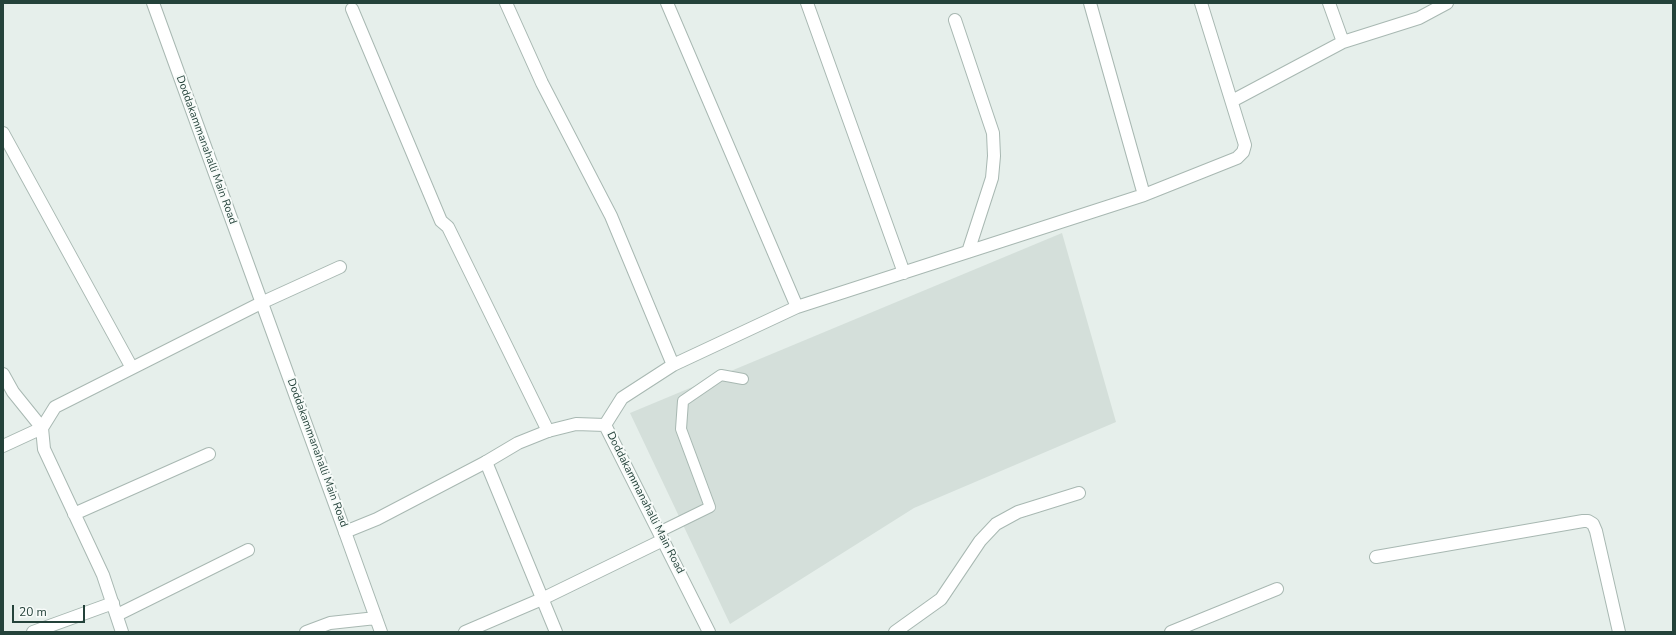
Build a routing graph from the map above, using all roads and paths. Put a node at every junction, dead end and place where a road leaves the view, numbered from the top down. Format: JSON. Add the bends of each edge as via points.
{"nodes":[{"id":1,"x":153,"y":3,"type":"edge"},
{"id":2,"x":506,"y":3,"type":"edge"},
{"id":3,"x":667,"y":3,"type":"edge"},
{"id":4,"x":807,"y":3,"type":"edge"},
{"id":5,"x":1090,"y":3,"type":"edge"},
{"id":6,"x":1201,"y":3,"type":"edge"},
{"id":7,"x":1329,"y":3,"type":"edge"},
{"id":8,"x":1447,"y":3,"type":"edge"},
{"id":9,"x":352,"y":9,"type":"dead end"},
{"id":10,"x":955,"y":20,"type":"dead end"},
{"id":11,"x":1342,"y":42,"type":"junction"},
{"id":12,"x":1232,"y":101,"type":"junction"},
{"id":13,"x":3,"y":133,"type":"edge"},
{"id":14,"x":1144,"y":195,"type":"junction"},
{"id":15,"x":968,"y":252,"type":"junction"},
{"id":16,"x":340,"y":267,"type":"dead end"},
{"id":17,"x":904,"y":273,"type":"junction"},
{"id":18,"x":262,"y":303,"type":"junction"},
{"id":19,"x":797,"y":308,"type":"junction"},
{"id":20,"x":673,"y":365,"type":"junction"},
{"id":21,"x":132,"y":368,"type":"junction"},
{"id":22,"x":3,"y":374,"type":"edge"},
{"id":23,"x":743,"y":379,"type":"dead end"},
{"id":24,"x":606,"y":425,"type":"junction"},
{"id":25,"x":42,"y":428,"type":"junction"},
{"id":26,"x":548,"y":431,"type":"junction"},
{"id":27,"x":3,"y":446,"type":"edge"},
{"id":28,"x":209,"y":454,"type":"dead end"},
{"id":29,"x":486,"y":462,"type":"junction"},
{"id":30,"x":1079,"y":493,"type":"dead end"},
{"id":31,"x":74,"y":514,"type":"junction"},
{"id":32,"x":345,"y":532,"type":"junction"},
{"id":33,"x":661,"y":536,"type":"junction"},
{"id":34,"x":248,"y":550,"type":"dead end"},
{"id":35,"x":1376,"y":557,"type":"dead end"},
{"id":36,"x":1277,"y":589,"type":"dead end"},
{"id":37,"x":542,"y":599,"type":"junction"},
{"id":38,"x":113,"y":603,"type":"junction"},
{"id":39,"x":117,"y":615,"type":"junction"},
{"id":40,"x":376,"y":618,"type":"junction"},
{"id":41,"x":914,"y":627,"type":"edge"},
{"id":42,"x":33,"y":632,"type":"edge"},
{"id":43,"x":122,"y":632,"type":"edge"},
{"id":44,"x":306,"y":632,"type":"edge"},
{"id":45,"x":381,"y":632,"type":"edge"},
{"id":46,"x":465,"y":632,"type":"edge"},
{"id":47,"x":556,"y":632,"type":"edge"},
{"id":48,"x":709,"y":632,"type":"edge"},
{"id":49,"x":895,"y":632,"type":"edge"},
{"id":50,"x":1171,"y":632,"type":"edge"},
{"id":51,"x":1619,"y":632,"type":"edge"}],
"edges":[{"from":1,"to":18,"type":"street","name":"Doddakammanahalli Main Road"},
{"from":2,"to":20,"type":"street","via":[[542,83],[611,216]]},
{"from":3,"to":19,"type":"street"},
{"from":4,"to":17,"type":"street"},
{"from":5,"to":14,"type":"street"},
{"from":6,"to":12,"type":"street"},
{"from":7,"to":11,"type":"street"},
{"from":8,"to":11,"type":"street","via":[[1419,18]]},
{"from":9,"to":26,"type":"street","via":[[441,221],[448,227]]},
{"from":10,"to":15,"type":"street","via":[[992,133],[994,156],[992,178]]},
{"from":11,"to":12,"type":"street"},
{"from":12,"to":14,"type":"street","via":[[1245,145],[1244,152],[1237,158]]},
{"from":13,"to":21,"type":"street"},
{"from":14,"to":15,"type":"street"},
{"from":15,"to":17,"type":"street"},
{"from":16,"to":18,"type":"street"},
{"from":17,"to":19,"type":"street"},
{"from":18,"to":21,"type":"street"},
{"from":18,"to":32,"type":"street","name":"Doddakammanahalli Main Road"},
{"from":19,"to":20,"type":"street"},
{"from":20,"to":24,"type":"street","via":[[622,398]]},
{"from":21,"to":25,"type":"street","via":[[55,407]]},
{"from":22,"to":25,"type":"street","via":[[13,392]]},
{"from":23,"to":33,"type":"lane","via":[[721,375],[683,401],[681,429],[710,507]]},
{"from":24,"to":26,"type":"street","name":"Doddakammanahalli Main Road","via":[[576,424]]},
{"from":24,"to":33,"type":"street","name":"Doddakammanahalli Main Road"},
{"from":25,"to":27,"type":"street"},
{"from":25,"to":31,"type":"street","via":[[44,449]]},
{"from":26,"to":29,"type":"street","name":"Doddakammanahalli Main Road","via":[[518,443]]},
{"from":28,"to":31,"type":"street"},
{"from":29,"to":32,"type":"street","name":"Doddakammanahalli Main Road","via":[[377,519]]},
{"from":29,"to":37,"type":"street"},
{"from":30,"to":41,"type":"street","via":[[1018,512],[996,524],[980,541],[941,599]]},
{"from":31,"to":38,"type":"street","via":[[103,575]]},
{"from":32,"to":40,"type":"street"},
{"from":33,"to":37,"type":"street"},
{"from":33,"to":48,"type":"street","name":"Doddakammanahalli Main Road"},
{"from":34,"to":39,"type":"street"},
{"from":35,"to":51,"type":"street","via":[[1588,521],[1593,524],[1596,531]]},
{"from":36,"to":50,"type":"street"},
{"from":37,"to":46,"type":"street"},
{"from":37,"to":47,"type":"street"},
{"from":38,"to":39,"type":"street"},
{"from":38,"to":42,"type":"street"},
{"from":39,"to":43,"type":"street"},
{"from":40,"to":44,"type":"street","via":[[330,623]]},
{"from":40,"to":45,"type":"street"},
{"from":41,"to":49,"type":"street"}]}
